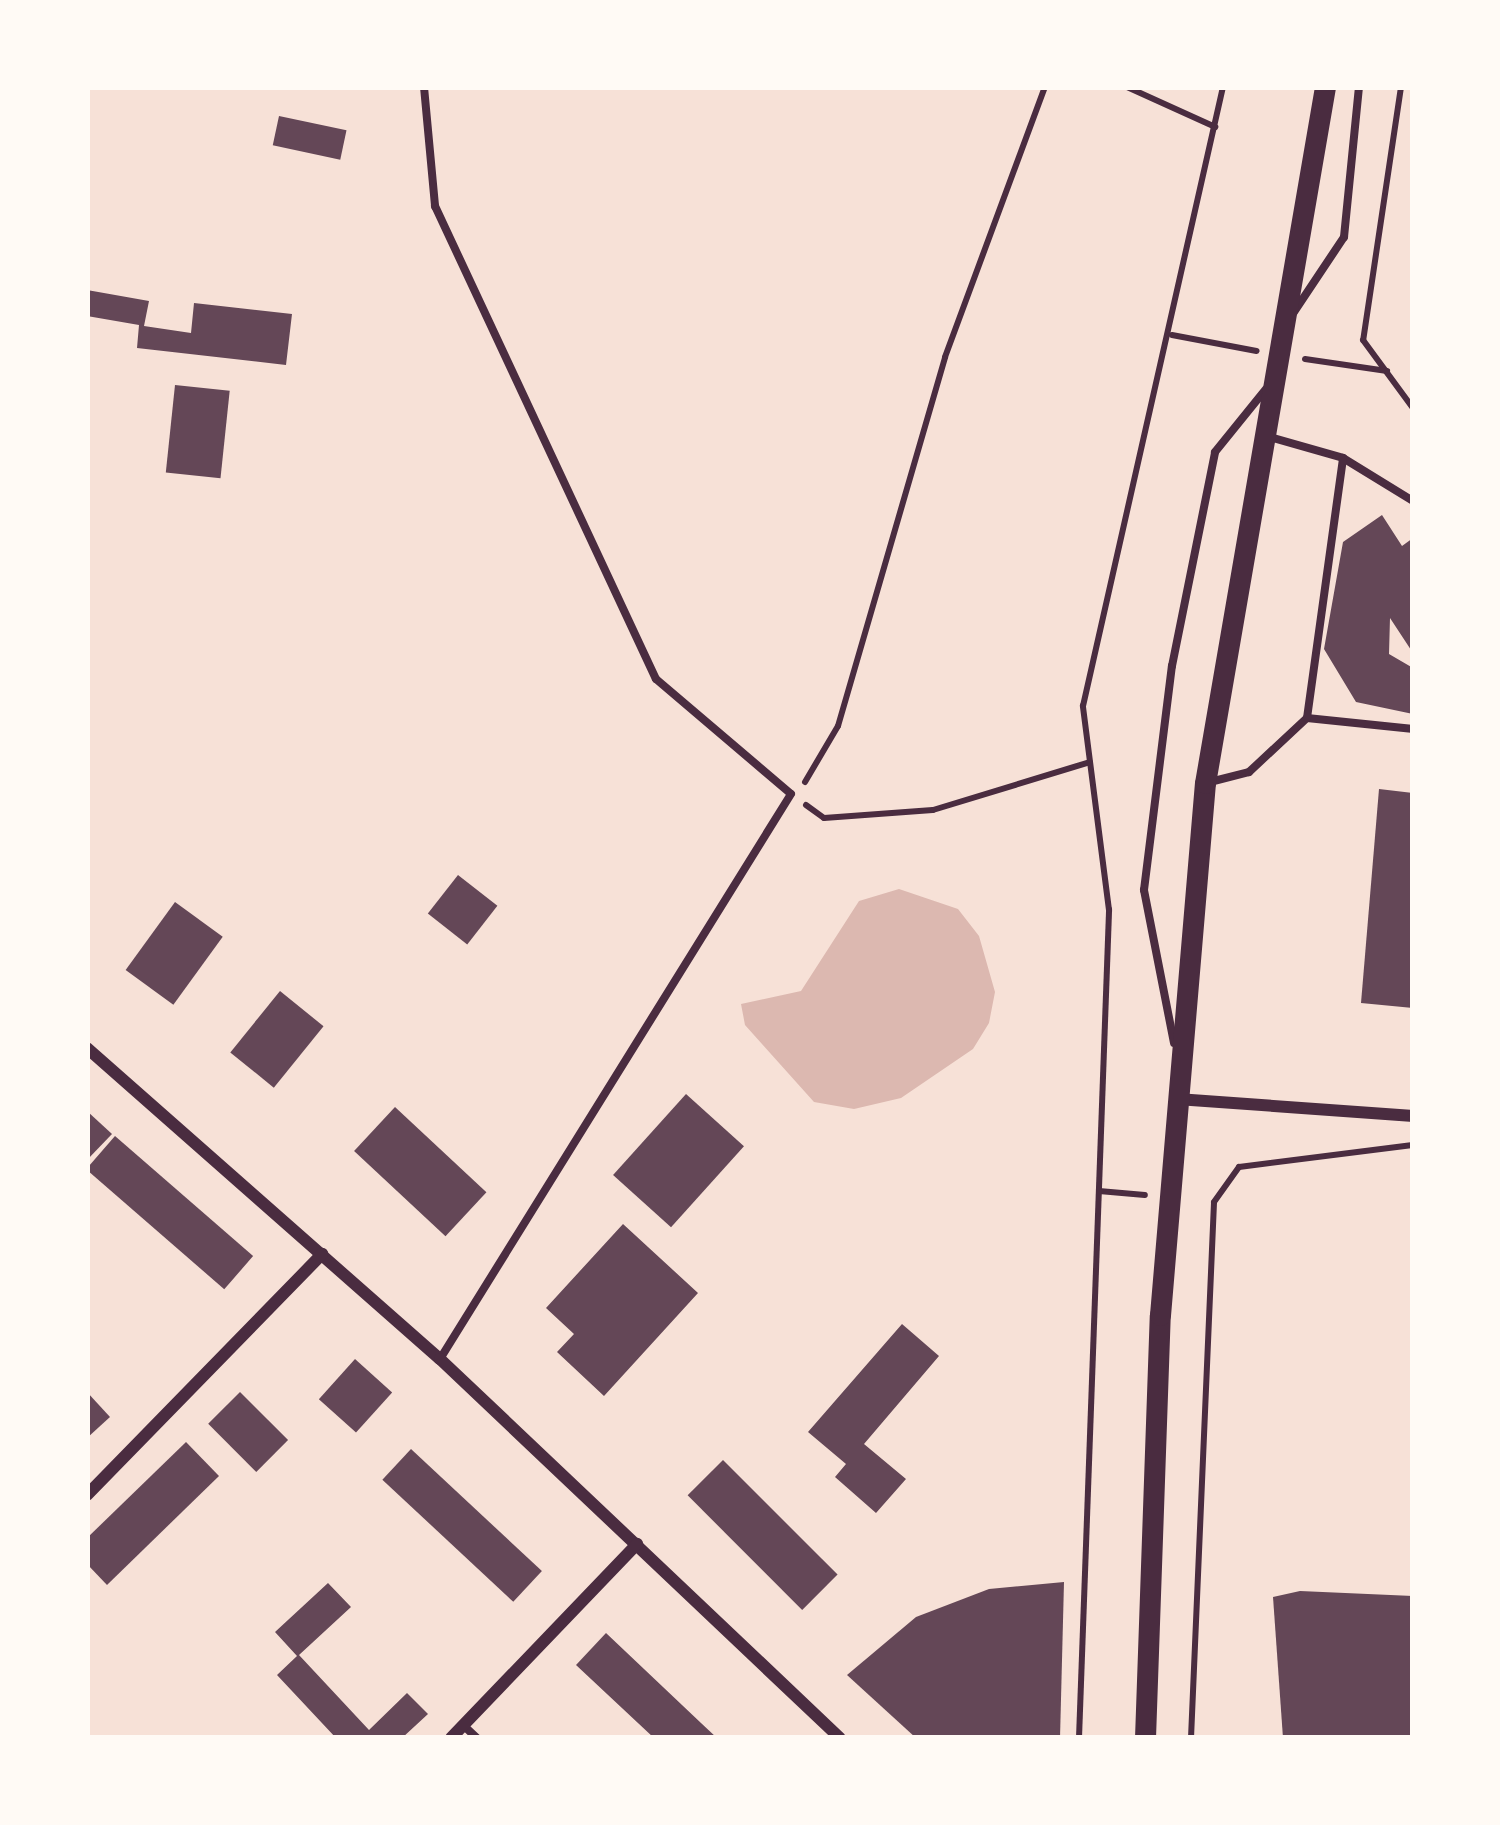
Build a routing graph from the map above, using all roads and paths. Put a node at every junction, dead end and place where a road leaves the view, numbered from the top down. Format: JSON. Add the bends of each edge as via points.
{"nodes":[{"id":1,"x":424,"y":87,"type":"edge"},
{"id":2,"x":1045,"y":87,"type":"edge"},
{"id":3,"x":1126,"y":87,"type":"edge"},
{"id":4,"x":1223,"y":87,"type":"edge"},
{"id":5,"x":1325,"y":87,"type":"edge"},
{"id":6,"x":1359,"y":87,"type":"edge"},
{"id":7,"x":1402,"y":87,"type":"edge"},
{"id":8,"x":1215,"y":128,"type":"junction"},
{"id":9,"x":1280,"y":333,"type":"junction"},
{"id":10,"x":1172,"y":335,"type":"junction"},
{"id":11,"x":1240,"y":347,"type":"dead end"},
{"id":12,"x":1315,"y":360,"type":"dead end"},
{"id":13,"x":1389,"y":372,"type":"junction"},
{"id":14,"x":1270,"y":383,"type":"junction"},
{"id":15,"x":1413,"y":408,"type":"edge"},
{"id":16,"x":1262,"y":435,"type":"junction"},
{"id":17,"x":1343,"y":458,"type":"junction"},
{"id":18,"x":1413,"y":501,"type":"edge"},
{"id":19,"x":1307,"y":718,"type":"junction"},
{"id":20,"x":1413,"y":729,"type":"edge"},
{"id":21,"x":1090,"y":762,"type":"junction"},
{"id":22,"x":1205,"y":784,"type":"junction"},
{"id":23,"x":791,"y":794,"type":"junction"},
{"id":24,"x":87,"y":1048,"type":"edge"},
{"id":25,"x":1178,"y":1066,"type":"junction"},
{"id":26,"x":1175,"y":1099,"type":"junction"},
{"id":27,"x":1413,"y":1116,"type":"edge"},
{"id":28,"x":1413,"y":1144,"type":"edge"},
{"id":29,"x":322,"y":1254,"type":"junction"},
{"id":30,"x":440,"y":1359,"type":"junction"},
{"id":31,"x":87,"y":1495,"type":"edge"},
{"id":32,"x":637,"y":1544,"type":"junction"},
{"id":33,"x":464,"y":1725,"type":"junction"},
{"id":34,"x":451,"y":1738,"type":"edge"},
{"id":35,"x":477,"y":1738,"type":"edge"},
{"id":36,"x":840,"y":1738,"type":"edge"},
{"id":37,"x":1079,"y":1738,"type":"edge"},
{"id":38,"x":1145,"y":1738,"type":"edge"},
{"id":39,"x":1191,"y":1738,"type":"edge"}],
"edges":[{"from":1,"to":23,"type":"lane","via":[[435,206],[656,679]]},
{"from":2,"to":23,"type":"path","via":[[945,357],[838,726]]},
{"from":3,"to":8,"type":"path"},
{"from":4,"to":8,"type":"path"},
{"from":5,"to":9,"type":"main road"},
{"from":6,"to":9,"type":"lane","via":[[1344,237]]},
{"from":7,"to":13,"type":"path","via":[[1362,297],[1363,340]]},
{"from":8,"to":10,"type":"path"},
{"from":9,"to":14,"type":"main road"},
{"from":10,"to":11,"type":"path"},
{"from":10,"to":21,"type":"path","via":[[1083,706]]},
{"from":12,"to":13,"type":"path"},
{"from":13,"to":15,"type":"path"},
{"from":14,"to":16,"type":"main road"},
{"from":14,"to":25,"type":"lane","via":[[1215,452],[1172,666],[1144,890]]},
{"from":16,"to":17,"type":"lane"},
{"from":16,"to":22,"type":"main road"},
{"from":17,"to":18,"type":"lane"},
{"from":17,"to":19,"type":"lane"},
{"from":19,"to":20,"type":"lane"},
{"from":19,"to":22,"type":"lane","via":[[1249,772]]},
{"from":21,"to":23,"type":"path","via":[[877,818],[824,818]]},
{"from":21,"to":37,"type":"path","via":[[1109,910]]},
{"from":22,"to":25,"type":"main road"},
{"from":23,"to":30,"type":"lane"},
{"from":24,"to":29,"type":"street"},
{"from":25,"to":26,"type":"main road"},
{"from":26,"to":27,"type":"street"},
{"from":26,"to":38,"type":"main road"},
{"from":28,"to":39,"type":"path","via":[[1239,1167],[1214,1202]]},
{"from":29,"to":30,"type":"street"},
{"from":29,"to":31,"type":"street"},
{"from":30,"to":32,"type":"street"},
{"from":32,"to":33,"type":"street"},
{"from":32,"to":36,"type":"street"},
{"from":33,"to":34,"type":"street"},
{"from":33,"to":35,"type":"lane"}]}
